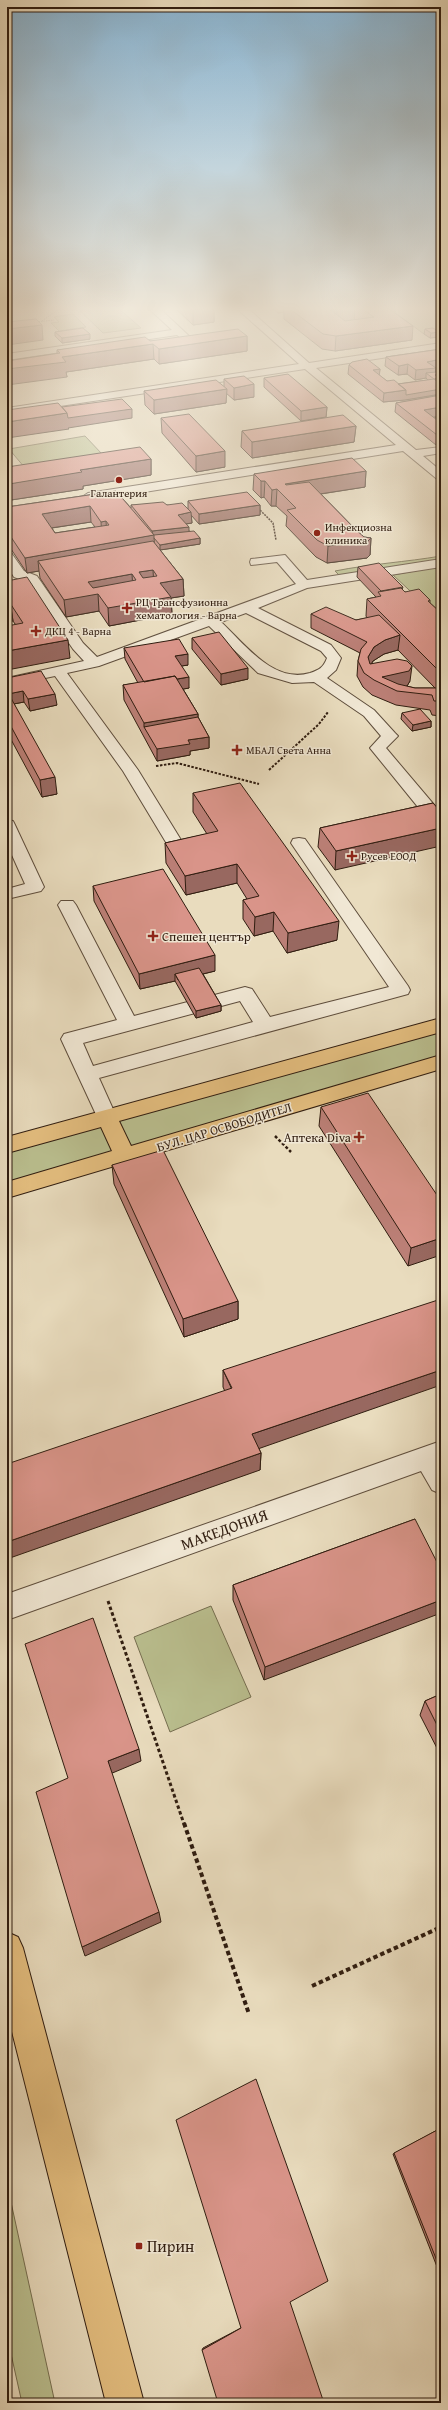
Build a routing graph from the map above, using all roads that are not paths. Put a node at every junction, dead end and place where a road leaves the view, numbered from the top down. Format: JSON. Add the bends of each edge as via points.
{"nodes":[{"id":1,"x":371,"y":418,"type":"edge"},
{"id":2,"x":441,"y":450,"type":"edge"},
{"id":3,"x":410,"y":451,"type":"junction"},
{"id":4,"x":441,"y":477,"type":"edge"},
{"id":5,"x":76,"y":498,"type":"edge"},
{"id":6,"x":441,"y":556,"type":"edge"},
{"id":7,"x":7,"y":557,"type":"edge"},
{"id":8,"x":256,"y":562,"type":"dead end"},
{"id":9,"x":441,"y":563,"type":"edge"},
{"id":10,"x":301,"y":582,"type":"junction"},
{"id":11,"x":247,"y":608,"type":"junction"},
{"id":12,"x":211,"y":620,"type":"junction"},
{"id":13,"x":94,"y":663,"type":"junction"},
{"id":14,"x":59,"y":672,"type":"junction"},
{"id":15,"x":320,"y":679,"type":"junction"},
{"id":16,"x":7,"y":682,"type":"edge"},
{"id":17,"x":441,"y":824,"type":"edge"},
{"id":18,"x":7,"y":825,"type":"edge"},
{"id":19,"x":173,"y":840,"type":"edge"},
{"id":20,"x":299,"y":843,"type":"dead end"},
{"id":21,"x":7,"y":894,"type":"edge"},
{"id":22,"x":67,"y":904,"type":"dead end"},
{"id":23,"x":129,"y":1024,"type":"junction"},
{"id":24,"x":264,"y":1024,"type":"junction"},
{"id":25,"x":441,"y":1025,"type":"edge"},
{"id":26,"x":441,"y":1062,"type":"edge"},
{"id":27,"x":88,"y":1074,"type":"junction"},
{"id":28,"x":107,"y":1118,"type":"junction"},
{"id":29,"x":7,"y":1145,"type":"edge"},
{"id":30,"x":125,"y":1156,"type":"junction"},
{"id":31,"x":7,"y":1190,"type":"edge"},
{"id":32,"x":434,"y":1455,"type":"edge"},
{"id":33,"x":441,"y":1482,"type":"edge"},
{"id":34,"x":7,"y":1607,"type":"edge"},
{"id":35,"x":7,"y":1948,"type":"edge"},
{"id":36,"x":125,"y":2403,"type":"edge"}],
"edges":[{"from":1,"to":3,"type":"street"},
{"from":2,"to":3,"type":"street"},
{"from":3,"to":4,"type":"street"},
{"from":3,"to":5,"type":"street","via":[[225,475]]},
{"from":6,"to":10,"type":"street","via":[[401,563],[376,563]]},
{"from":7,"to":13,"type":"street","via":[[18,574],[32,579],[78,646]]},
{"from":8,"to":10,"type":"street","via":[[280,558]]},
{"from":9,"to":10,"type":"street"},
{"from":10,"to":11,"type":"street"},
{"from":11,"to":12,"type":"street"},
{"from":11,"to":15,"type":"street","via":[[326,648],[331,653],[333,663]]},
{"from":12,"to":13,"type":"street"},
{"from":12,"to":15,"type":"street","via":[[270,674],[290,679]]},
{"from":13,"to":14,"type":"street"},
{"from":14,"to":16,"type":"street"},
{"from":14,"to":19,"type":"street","via":[[130,770]]},
{"from":15,"to":17,"type":"street","via":[[369,713],[390,736],[378,748]]},
{"from":18,"to":21,"type":"street","via":[[35,887]]},
{"from":20,"to":24,"type":"street","via":[[401,990]]},
{"from":22,"to":23,"type":"street"},
{"from":23,"to":24,"type":"street","via":[[245,993]]},
{"from":23,"to":27,"type":"street","via":[[71,1039]]},
{"from":24,"to":27,"type":"street"},
{"from":25,"to":28,"type":"main road"},
{"from":26,"to":30,"type":"main road","name":"БУЛ. ЦАР ОСВОБОДИТЕЛ"},
{"from":27,"to":28,"type":"street"},
{"from":28,"to":29,"type":"main road"},
{"from":28,"to":30,"type":"main road"},
{"from":30,"to":31,"type":"main road","name":"БУЛ. ЦАР ОСВОБОДИТЕЛ"},
{"from":32,"to":33,"type":"street"},
{"from":32,"to":34,"type":"street","name":"МАКЕДОНИЯ"},
{"from":35,"to":36,"type":"main road"}]}
